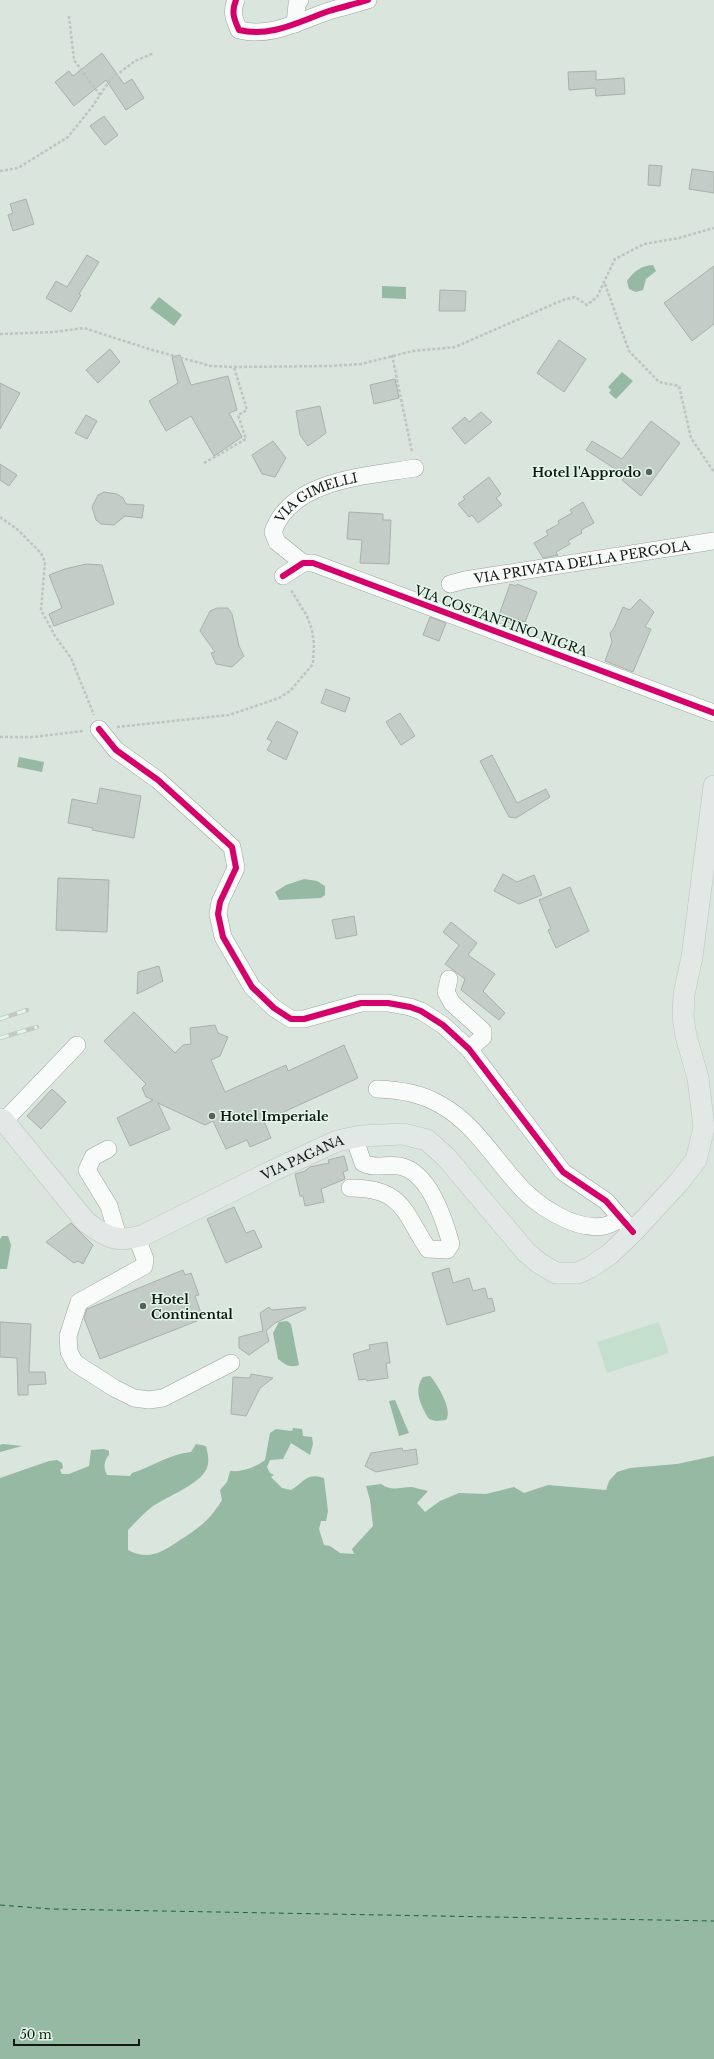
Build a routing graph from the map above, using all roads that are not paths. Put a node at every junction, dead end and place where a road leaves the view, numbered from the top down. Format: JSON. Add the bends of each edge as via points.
{"nodes":[{"id":1,"x":236,"y":0,"type":"edge"},
{"id":2,"x":300,"y":0,"type":"edge"},
{"id":3,"x":368,"y":0,"type":"edge"},
{"id":4,"x":295,"y":24,"type":"junction"},
{"id":5,"x":415,"y":468,"type":"road end"},
{"id":6,"x":714,"y":541,"type":"edge"},
{"id":7,"x":303,"y":563,"type":"junction"},
{"id":8,"x":283,"y":576,"type":"road end"},
{"id":9,"x":450,"y":584,"type":"dead end"},
{"id":10,"x":714,"y":712,"type":"edge"},
{"id":11,"x":99,"y":729,"type":"road end"},
{"id":12,"x":714,"y":786,"type":"edge"},
{"id":13,"x":449,"y":979,"type":"dead end"},
{"id":14,"x":77,"y":1045,"type":"dead end"},
{"id":15,"x":470,"y":1049,"type":"junction"},
{"id":16,"x":377,"y":1089,"type":"dead end"},
{"id":17,"x":2,"y":1120,"type":"edge"},
{"id":18,"x":354,"y":1137,"type":"junction"},
{"id":19,"x":707,"y":1141,"type":"edge"},
{"id":20,"x":108,"y":1149,"type":"dead end"},
{"id":21,"x":350,"y":1188,"type":"dead end"},
{"id":22,"x":627,"y":1225,"type":"junction"},
{"id":23,"x":128,"y":1239,"type":"junction"},
{"id":24,"x":231,"y":1363,"type":"dead end"}],
"edges":[{"from":1,"to":4,"type":"street","via":[[233,18],[239,30],[253,33]]},
{"from":2,"to":4,"type":"street","via":[[297,4]]},
{"from":3,"to":4,"type":"street"},
{"from":5,"to":7,"type":"street","name":"VIA GIMELLI","via":[[330,484],[288,506],[277,518],[273,532],[277,542]]},
{"from":6,"to":9,"type":"street","name":"VIA PRIVATA DELLA PERGOLA"},
{"from":7,"to":8,"type":"street"},
{"from":7,"to":10,"type":"street","name":"VIA COSTANTINO NIGRA","via":[[313,562]]},
{"from":11,"to":15,"type":"street","via":[[116,750],[158,780],[232,847],[236,868],[220,902],[218,914],[221,930],[252,987],[274,1008],[291,1019],[304,1019],[361,1003],[410,1006],[443,1025]]},
{"from":12,"to":19,"type":"main road","name":"VIA PAGANA","via":[[692,956],[684,994],[683,1017],[698,1078]]},
{"from":13,"to":15,"type":"street","via":[[446,992],[452,1003],[483,1031],[483,1037]]},
{"from":14,"to":17,"type":"street"},
{"from":15,"to":22,"type":"street","via":[[563,1172],[606,1201]]},
{"from":16,"to":22,"type":"street","via":[[413,1093],[442,1105],[467,1124],[516,1183],[567,1221],[597,1226]]},
{"from":17,"to":23,"type":"main road","via":[[86,1222],[103,1236]]},
{"from":18,"to":21,"type":"street","via":[[363,1163],[367,1166],[392,1164],[405,1167],[427,1186],[451,1244],[447,1250],[428,1249],[400,1203],[386,1193]]},
{"from":18,"to":22,"type":"main road","name":"VIA PAGANA","via":[[403,1134],[427,1140],[446,1157],[526,1252],[556,1273],[578,1273],[610,1254]]},
{"from":18,"to":23,"type":"main road","name":"VIA PAGANA","via":[[337,1141],[277,1168]]},
{"from":19,"to":22,"type":"main road","name":"VIA PAGANA","via":[[679,1182]]},
{"from":20,"to":23,"type":"street","via":[[93,1157],[87,1170]]},
{"from":23,"to":24,"type":"street","via":[[145,1258],[144,1266],[79,1302],[68,1336],[69,1352],[75,1363],[114,1388],[134,1398],[149,1400],[163,1398]]}]}
